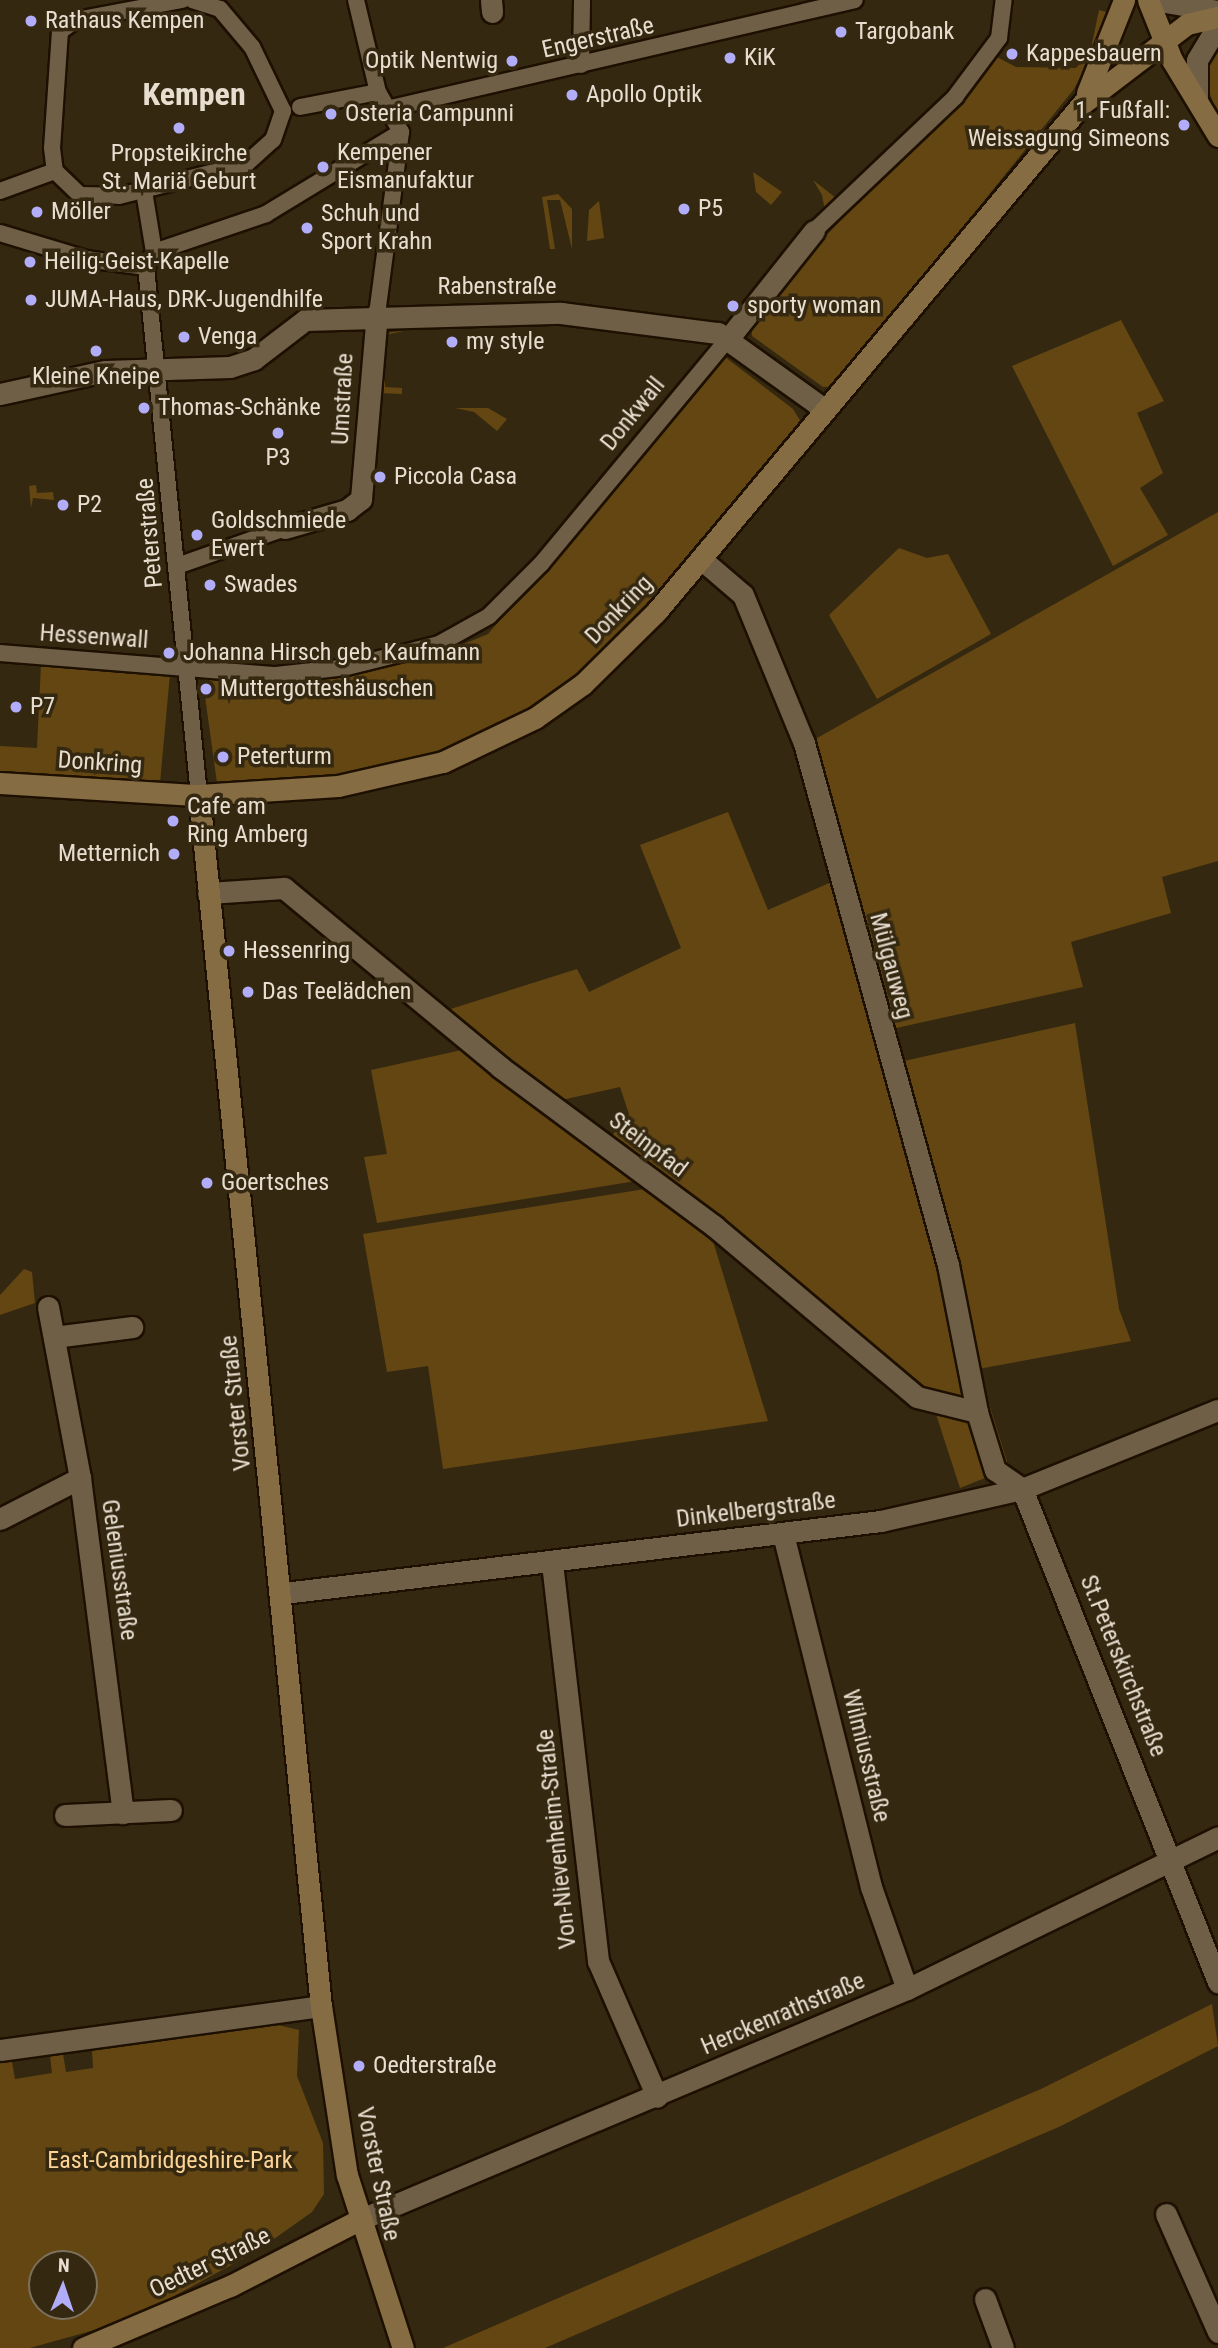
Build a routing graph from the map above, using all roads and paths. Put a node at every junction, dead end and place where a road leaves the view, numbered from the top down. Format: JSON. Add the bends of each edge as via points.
{"nodes":[{"id":1,"x":182,"y":0,"type":"edge"},
{"id":2,"x":192,"y":0,"type":"edge"},
{"id":3,"x":356,"y":0,"type":"edge"},
{"id":4,"x":582,"y":0,"type":"edge"},
{"id":5,"x":855,"y":0,"type":"edge"},
{"id":6,"x":1004,"y":0,"type":"edge"},
{"id":7,"x":1124,"y":0,"type":"edge"},
{"id":8,"x":1150,"y":0,"type":"edge"},
{"id":9,"x":141,"y":3,"type":"edge"},
{"id":10,"x":1218,"y":10,"type":"edge"},
{"id":11,"x":1218,"y":17,"type":"edge"},
{"id":12,"x":1218,"y":25,"type":"edge"},
{"id":13,"x":1165,"y":41,"type":"junction"},
{"id":14,"x":581,"y":65,"type":"junction"},
{"id":15,"x":378,"y":92,"type":"junction"},
{"id":16,"x":1197,"y":99,"type":"junction"},
{"id":17,"x":1082,"y":104,"type":"junction"},
{"id":18,"x":391,"y":108,"type":"junction"},
{"id":19,"x":290,"y":110,"type":"junction"},
{"id":20,"x":401,"y":132,"type":"junction"},
{"id":21,"x":1218,"y":136,"type":"edge"},
{"id":22,"x":55,"y":171,"type":"junction"},
{"id":23,"x":0,"y":191,"type":"edge"},
{"id":24,"x":144,"y":191,"type":"junction"},
{"id":25,"x":814,"y":231,"type":"joint"},
{"id":26,"x":0,"y":233,"type":"edge"},
{"id":27,"x":154,"y":252,"type":"junction"},
{"id":28,"x":146,"y":267,"type":"junction"},
{"id":29,"x":377,"y":314,"type":"junction"},
{"id":30,"x":728,"y":339,"type":"junction"},
{"id":31,"x":158,"y":368,"type":"junction"},
{"id":32,"x":0,"y":394,"type":"edge"},
{"id":33,"x":824,"y":409,"type":"junction"},
{"id":34,"x":285,"y":528,"type":"joint"},
{"id":35,"x":701,"y":559,"type":"junction"},
{"id":36,"x":177,"y":566,"type":"junction"},
{"id":37,"x":0,"y":653,"type":"edge"},
{"id":38,"x":185,"y":668,"type":"junction"},
{"id":39,"x":0,"y":783,"type":"edge"},
{"id":40,"x":198,"y":795,"type":"junction"},
{"id":41,"x":208,"y":894,"type":"junction"},
{"id":42,"x":48,"y":1307,"type":"dead end"},
{"id":43,"x":132,"y":1326,"type":"dead end"},
{"id":44,"x":54,"y":1337,"type":"junction"},
{"id":45,"x":1218,"y":1410,"type":"edge"},
{"id":46,"x":977,"y":1412,"type":"junction"},
{"id":47,"x":80,"y":1478,"type":"junction"},
{"id":48,"x":1022,"y":1489,"type":"junction"},
{"id":49,"x":0,"y":1519,"type":"edge"},
{"id":50,"x":783,"y":1534,"type":"junction"},
{"id":51,"x":552,"y":1563,"type":"junction"},
{"id":52,"x":284,"y":1593,"type":"junction"},
{"id":53,"x":172,"y":1810,"type":"dead end"},
{"id":54,"x":123,"y":1812,"type":"junction"},
{"id":55,"x":65,"y":1815,"type":"dead end"},
{"id":56,"x":1218,"y":1837,"type":"edge"},
{"id":57,"x":1175,"y":1862,"type":"junction"},
{"id":58,"x":1218,"y":1982,"type":"edge"},
{"id":59,"x":907,"y":1989,"type":"junction"},
{"id":60,"x":321,"y":2006,"type":"junction"},
{"id":61,"x":0,"y":2050,"type":"edge"},
{"id":62,"x":657,"y":2097,"type":"junction"},
{"id":63,"x":1166,"y":2214,"type":"dead end"},
{"id":64,"x":359,"y":2220,"type":"junction"},
{"id":65,"x":985,"y":2299,"type":"dead end"},
{"id":66,"x":1218,"y":2332,"type":"edge"},
{"id":67,"x":83,"y":2348,"type":"edge"},
{"id":68,"x":403,"y":2348,"type":"edge"},
{"id":69,"x":1003,"y":2348,"type":"edge"}],
"edges":[{"from":1,"to":9,"type":"street"},
{"from":2,"to":19,"type":"street","via":[[220,9],[252,47]]},
{"from":3,"to":15,"type":"street"},
{"from":4,"to":14,"type":"street"},
{"from":5,"to":14,"type":"street","name":"Engerstraße"},
{"from":6,"to":25,"type":"street","name":"Donkwall","via":[[999,38],[955,97]]},
{"from":7,"to":17,"type":"main road","name":"Donkring","via":[[1114,40]]},
{"from":8,"to":10,"type":"street"},
{"from":8,"to":13,"type":"main road"},
{"from":9,"to":22,"type":"street","via":[[76,20],[60,31],[50,127]]},
{"from":11,"to":13,"type":"main road","name":"Donkring","via":[[1187,24]]},
{"from":12,"to":16,"type":"street","via":[[1197,61]]},
{"from":13,"to":16,"type":"main road"},
{"from":13,"to":17,"type":"main road","name":"Donkring"},
{"from":14,"to":18,"type":"street","name":"Engerstraße"},
{"from":15,"to":18,"type":"street"},
{"from":15,"to":19,"type":"street"},
{"from":16,"to":21,"type":"main road"},
{"from":17,"to":33,"type":"main road","name":"Donkring"},
{"from":18,"to":20,"type":"street"},
{"from":19,"to":24,"type":"street","via":[[273,140],[247,166]]},
{"from":20,"to":27,"type":"street","via":[[266,214]]},
{"from":20,"to":29,"type":"street","name":"Umstraße"},
{"from":22,"to":23,"type":"street"},
{"from":22,"to":24,"type":"street","via":[[80,194],[95,198]]},
{"from":24,"to":27,"type":"street"},
{"from":25,"to":30,"type":"street","name":"Donkwall"},
{"from":26,"to":28,"type":"street","via":[[86,259]]},
{"from":27,"to":28,"type":"street"},
{"from":28,"to":31,"type":"street","name":"Peterstraße"},
{"from":29,"to":30,"type":"street","name":"Rabenstraße","via":[[575,314],[687,325]]},
{"from":29,"to":31,"type":"street","name":"Rabenstraße","via":[[305,320],[254,359],[230,367]]},
{"from":29,"to":34,"type":"street","name":"Umstraße","via":[[361,499],[347,510]]},
{"from":30,"to":33,"type":"street","name":"Rabenstraße"},
{"from":30,"to":38,"type":"street","name":"Donkwall","via":[[573,528],[475,626],[412,653],[324,671]]},
{"from":31,"to":32,"type":"street","name":"Rabenstraße","via":[[105,371]]},
{"from":31,"to":36,"type":"street","name":"Peterstraße"},
{"from":33,"to":35,"type":"main road","name":"Donkring"},
{"from":34,"to":36,"type":"street","name":"Umstraße"},
{"from":35,"to":40,"type":"main road","name":"Donkring","via":[[583,684],[492,742],[362,783]]},
{"from":35,"to":46,"type":"street","name":"Mülgauweg","via":[[743,595],[804,743],[948,1265]]},
{"from":36,"to":38,"type":"street","name":"Peterstraße"},
{"from":37,"to":38,"type":"street","name":"Hessenwall"},
{"from":38,"to":40,"type":"street","name":"Peterstraße"},
{"from":39,"to":40,"type":"main road","name":"Donkring"},
{"from":40,"to":41,"type":"main road","name":"Vorster Straße"},
{"from":41,"to":46,"type":"street","name":"Steinpfad","via":[[284,888],[500,1066],[714,1226],[917,1397]]},
{"from":41,"to":52,"type":"main road","name":"Vorster Straße"},
{"from":42,"to":44,"type":"street","name":"Geleniusstraße"},
{"from":43,"to":44,"type":"street"},
{"from":44,"to":47,"type":"street","name":"Geleniusstraße"},
{"from":45,"to":48,"type":"street","name":"Dinkelbergstraße"},
{"from":46,"to":48,"type":"street","via":[[995,1470]]},
{"from":47,"to":49,"type":"street"},
{"from":47,"to":54,"type":"street","name":"Geleniusstraße"},
{"from":48,"to":50,"type":"street","name":"Dinkelbergstraße","via":[[881,1521]]},
{"from":48,"to":57,"type":"street","name":"St.Peterskirchstraße"},
{"from":50,"to":51,"type":"street","name":"Dinkelbergstraße"},
{"from":50,"to":59,"type":"street","name":"Wilmiusstraße","via":[[872,1887]]},
{"from":51,"to":52,"type":"street","name":"Dinkelbergstraße"},
{"from":51,"to":62,"type":"street","name":"Von-Nievenheim-Straße","via":[[598,1961]]},
{"from":52,"to":60,"type":"main road","name":"Vorster Straße"},
{"from":53,"to":54,"type":"street"},
{"from":54,"to":55,"type":"street"},
{"from":56,"to":57,"type":"street","name":"Herckenrathstraße"},
{"from":57,"to":58,"type":"street","name":"St.Peterskirchstraße"},
{"from":57,"to":59,"type":"street","name":"Herckenrathstraße"},
{"from":59,"to":62,"type":"street","name":"Herckenrathstraße"},
{"from":60,"to":61,"type":"street"},
{"from":60,"to":64,"type":"main road","name":"Vorster Straße"},
{"from":62,"to":64,"type":"street","name":"Herckenrathstraße"},
{"from":63,"to":66,"type":"street"},
{"from":64,"to":67,"type":"main road","name":"Oedter Straße","via":[[230,2286]]},
{"from":64,"to":68,"type":"main road","name":"Vorster Straße"},
{"from":65,"to":69,"type":"street"}]}
